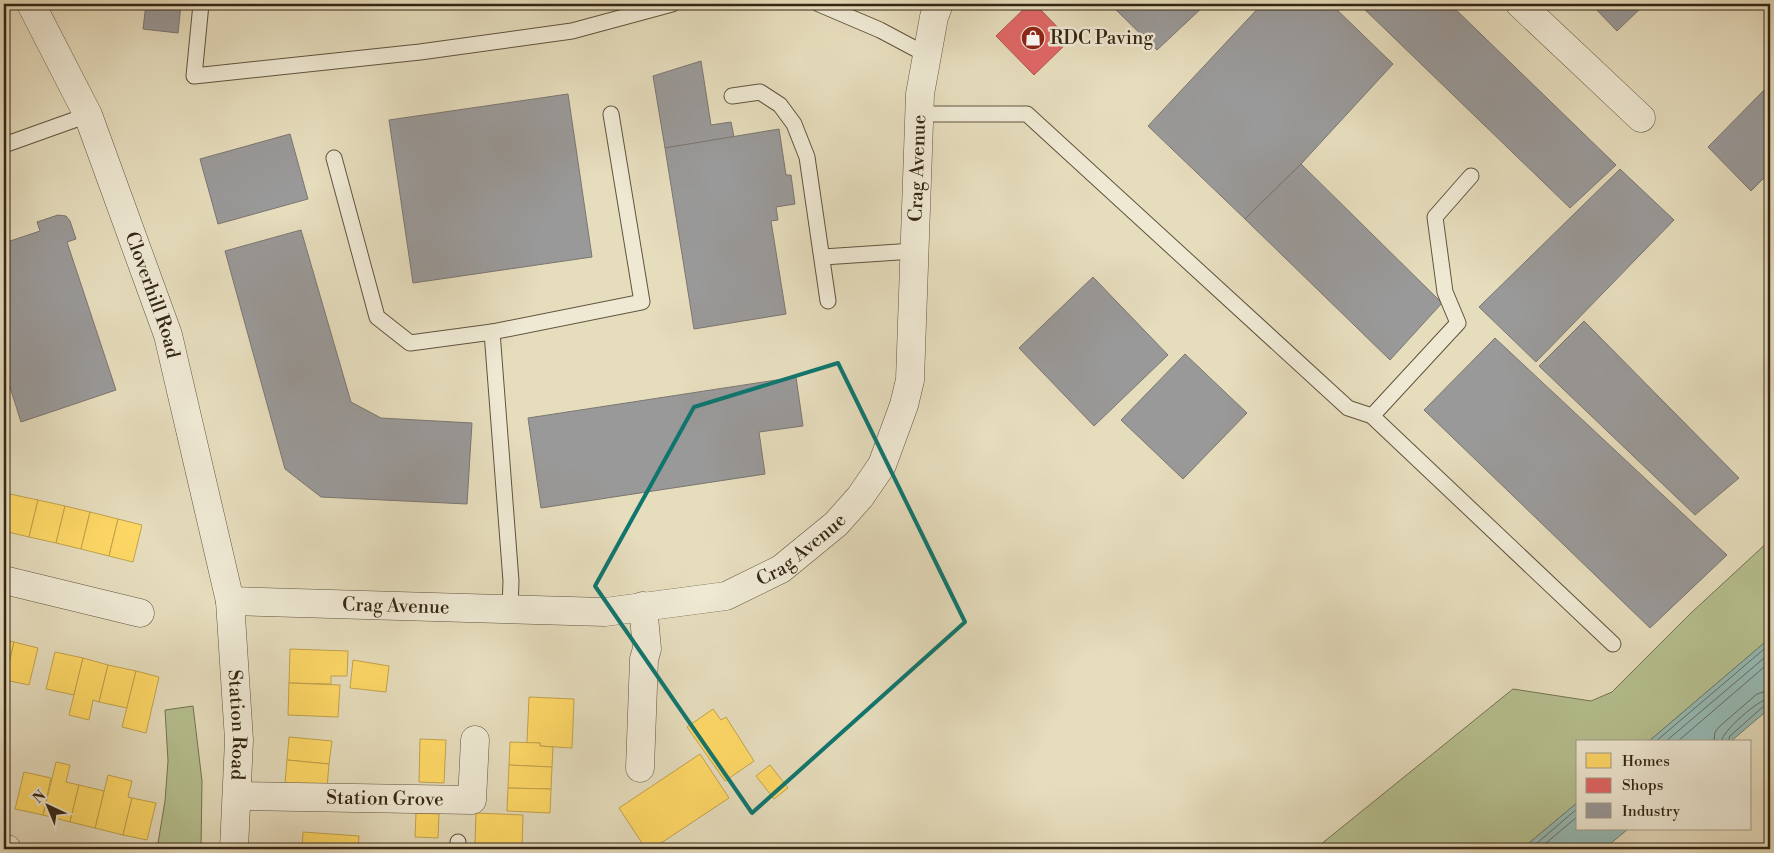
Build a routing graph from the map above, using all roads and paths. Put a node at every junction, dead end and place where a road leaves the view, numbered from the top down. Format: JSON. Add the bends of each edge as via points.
{"nodes":[{"id":1,"x":31,"y":4,"type":"edge"},
{"id":2,"x":201,"y":4,"type":"edge"},
{"id":3,"x":672,"y":4,"type":"edge"},
{"id":4,"x":819,"y":4,"type":"edge"},
{"id":5,"x":940,"y":4,"type":"edge"},
{"id":6,"x":1520,"y":4,"type":"edge"},
{"id":7,"x":927,"y":55,"type":"junction"},
{"id":8,"x":732,"y":96,"type":"dead end"},
{"id":9,"x":611,"y":114,"type":"dead end"},
{"id":10,"x":920,"y":114,"type":"junction"},
{"id":11,"x":88,"y":115,"type":"junction"},
{"id":12,"x":1641,"y":118,"type":"dead end"},
{"id":13,"x":4,"y":145,"type":"edge"},
{"id":14,"x":334,"y":158,"type":"dead end"},
{"id":15,"x":1472,"y":176,"type":"dead end"},
{"id":16,"x":914,"y":252,"type":"junction"},
{"id":17,"x":823,"y":258,"type":"junction"},
{"id":18,"x":828,"y":301,"type":"dead end"},
{"id":19,"x":492,"y":332,"type":"junction"},
{"id":20,"x":1372,"y":416,"type":"junction"},
{"id":21,"x":4,"y":580,"type":"edge"},
{"id":22,"x":230,"y":601,"type":"junction"},
{"id":23,"x":643,"y":606,"type":"junction"},
{"id":24,"x":510,"y":609,"type":"junction"},
{"id":25,"x":140,"y":613,"type":"dead end"},
{"id":26,"x":1614,"y":644,"type":"dead end"},
{"id":27,"x":475,"y":740,"type":"dead end"},
{"id":28,"x":640,"y":768,"type":"dead end"},
{"id":29,"x":237,"y":796,"type":"junction"},
{"id":30,"x":234,"y":849,"type":"edge"}],
"edges":[{"from":1,"to":11,"type":"street","name":"Cloverhill Road"},
{"from":2,"to":3,"type":"lane","via":[[194,76],[420,52],[572,31]]},
{"from":4,"to":7,"type":"lane","via":[[880,30]]},
{"from":5,"to":7,"type":"street","name":"Crag Avenue","via":[[934,17]]},
{"from":6,"to":12,"type":"street"},
{"from":7,"to":10,"type":"street","name":"Crag Avenue"},
{"from":8,"to":17,"type":"lane","via":[[760,92],[780,105],[794,124],[807,158]]},
{"from":9,"to":19,"type":"lane","via":[[642,302]]},
{"from":10,"to":16,"type":"street","name":"Crag Avenue"},
{"from":10,"to":20,"type":"lane","via":[[1027,114],[1348,408]]},
{"from":11,"to":13,"type":"lane"},
{"from":11,"to":22,"type":"street","name":"Cloverhill Road","via":[[168,335]]},
{"from":14,"to":19,"type":"lane","via":[[376,317],[410,342]]},
{"from":15,"to":20,"type":"lane","via":[[1435,217],[1445,292],[1458,323]]},
{"from":16,"to":17,"type":"lane"},
{"from":16,"to":23,"type":"street","name":"Crag Avenue","via":[[910,380],[882,464],[860,497],[836,524],[781,569],[726,596]]},
{"from":17,"to":18,"type":"lane"},
{"from":19,"to":24,"type":"lane","via":[[511,581]]},
{"from":20,"to":26,"type":"lane"},
{"from":21,"to":25,"type":"street"},
{"from":22,"to":24,"type":"street","name":"Crag Avenue"},
{"from":22,"to":29,"type":"street","name":"Station Road","via":[[239,740]]},
{"from":23,"to":24,"type":"street","name":"Crag Avenue","via":[[605,612]]},
{"from":23,"to":28,"type":"street","via":[[646,649]]},
{"from":27,"to":29,"type":"street","name":"Station Grove","via":[[472,800]]},
{"from":29,"to":30,"type":"street","name":"Station Road"}]}
